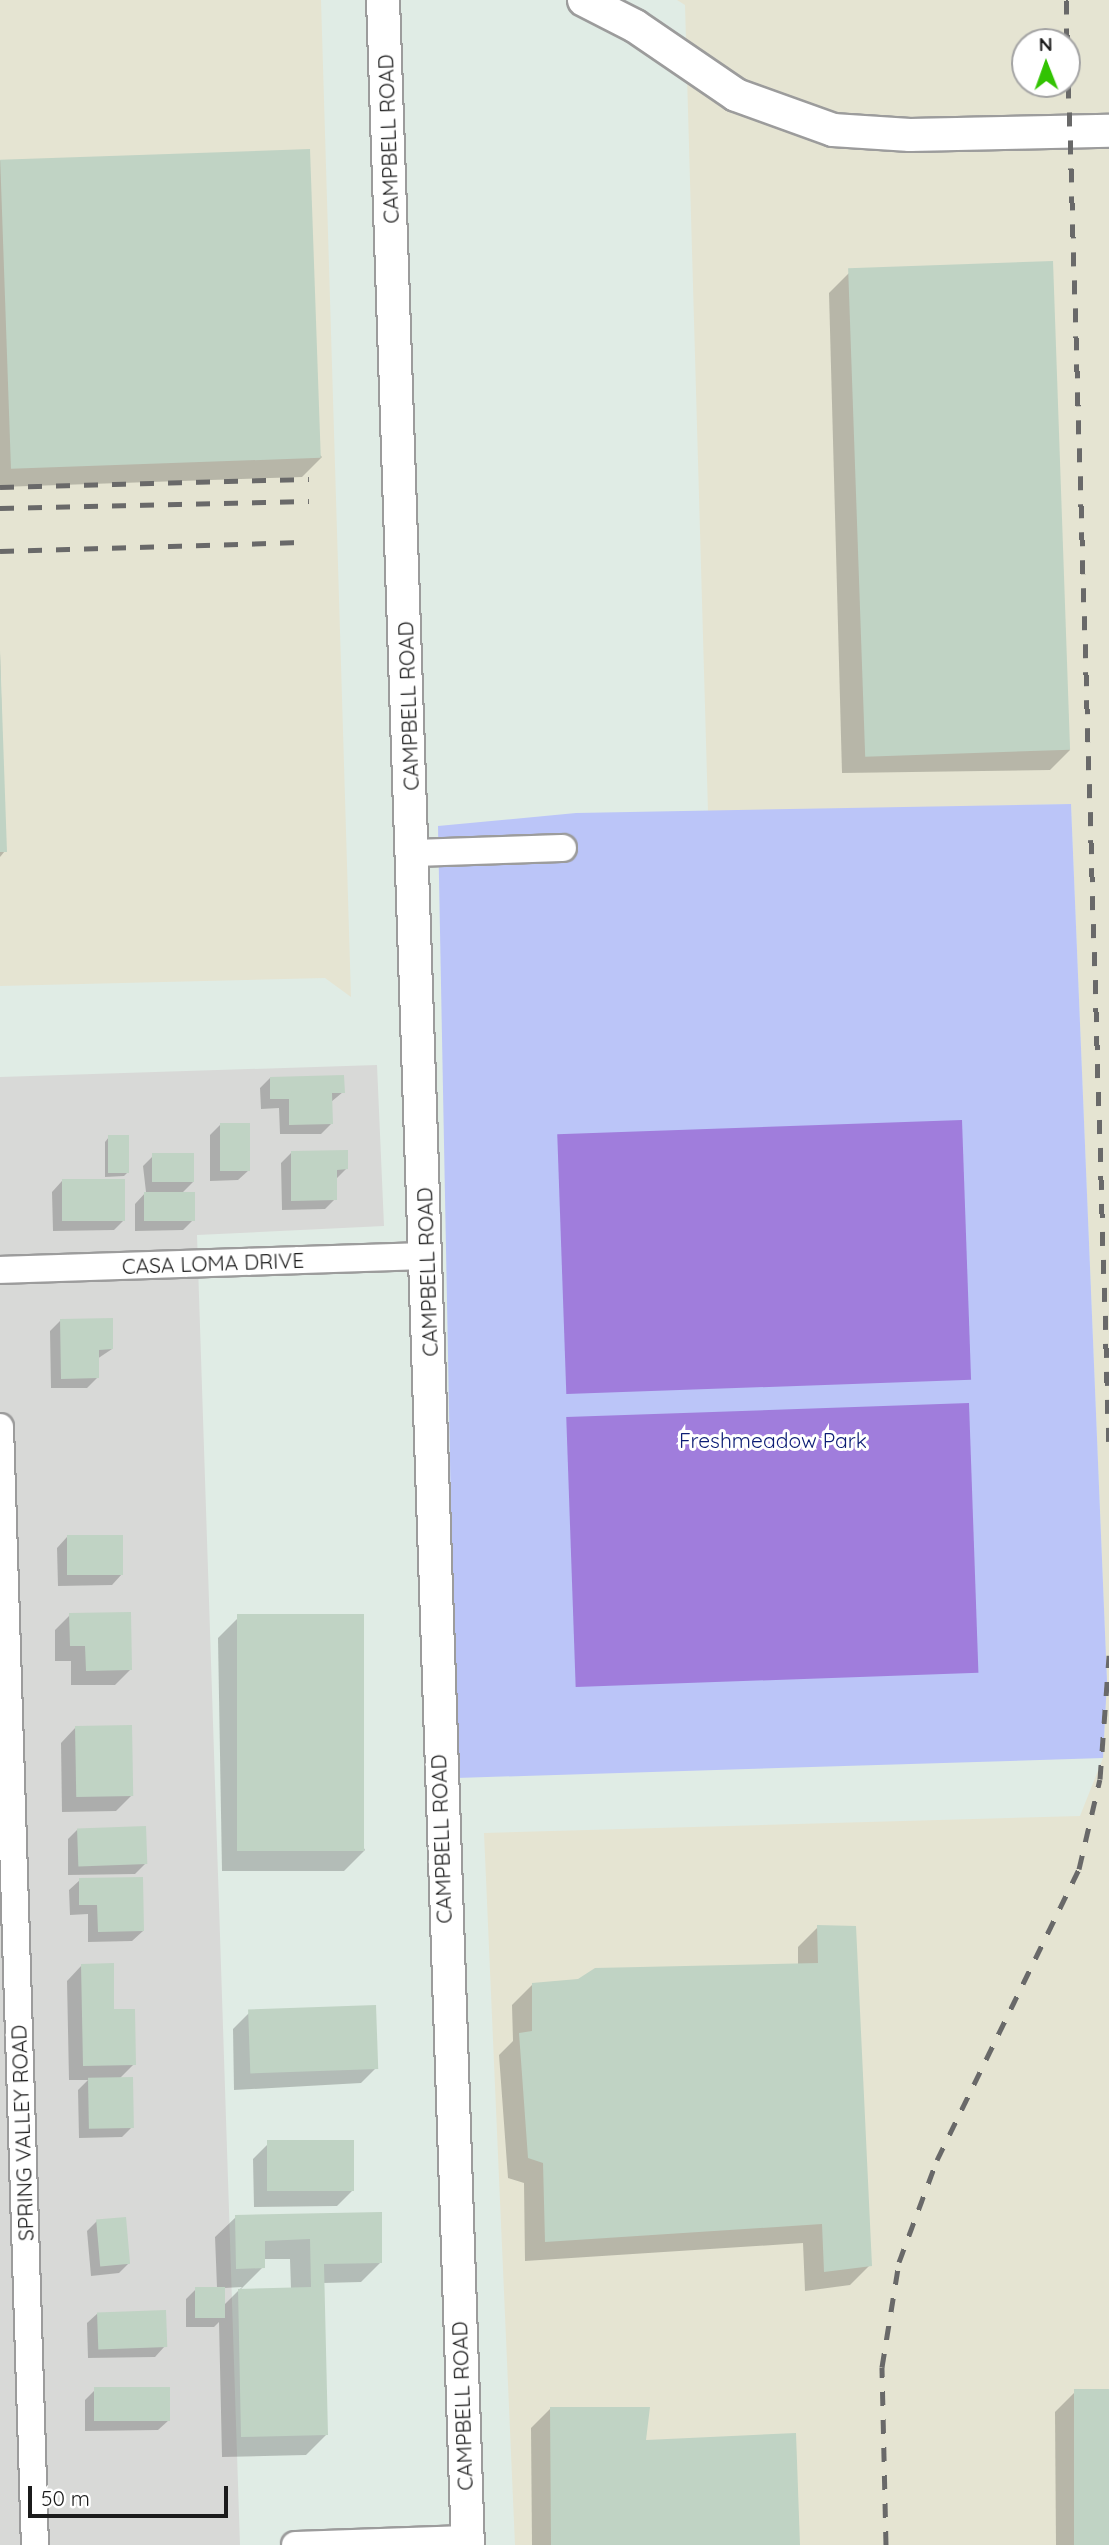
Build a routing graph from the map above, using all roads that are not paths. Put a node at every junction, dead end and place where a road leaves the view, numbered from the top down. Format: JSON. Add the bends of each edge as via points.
{"nodes":[{"id":1,"x":383,"y":0,"type":"edge"},
{"id":2,"x":584,"y":0,"type":"edge"},
{"id":3,"x":1109,"y":131,"type":"edge"},
{"id":4,"x":563,"y":848,"type":"dead end"},
{"id":5,"x":413,"y":853,"type":"junction"},
{"id":6,"x":427,"y":1256,"type":"junction"},
{"id":7,"x":0,"y":1270,"type":"edge"},
{"id":8,"x":0,"y":1427,"type":"edge"},
{"id":9,"x":4,"y":1697,"type":"edge"},
{"id":10,"x":11,"y":2126,"type":"edge"},
{"id":11,"x":468,"y":2542,"type":"edge"},
{"id":12,"x":35,"y":2545,"type":"edge"},
{"id":13,"x":295,"y":2545,"type":"edge"}],
"edges":[{"from":1,"to":5,"type":"street","name":"CAMPBELL ROAD"},
{"from":2,"to":3,"type":"street","via":[[635,26],[736,96],[833,130],[910,135]]},
{"from":4,"to":5,"type":"street"},
{"from":5,"to":6,"type":"street","name":"CAMPBELL ROAD"},
{"from":6,"to":7,"type":"street","name":"CASA LOMA DRIVE"},
{"from":6,"to":11,"type":"street","name":"CAMPBELL ROAD","via":[[439,1800]]},
{"from":8,"to":9,"type":"street","name":"SPRING VALLEY ROAD"},
{"from":9,"to":10,"type":"street","name":"SPRING VALLEY ROAD"},
{"from":10,"to":12,"type":"street","name":"SPRING VALLEY ROAD"},
{"from":11,"to":13,"type":"street"}]}
